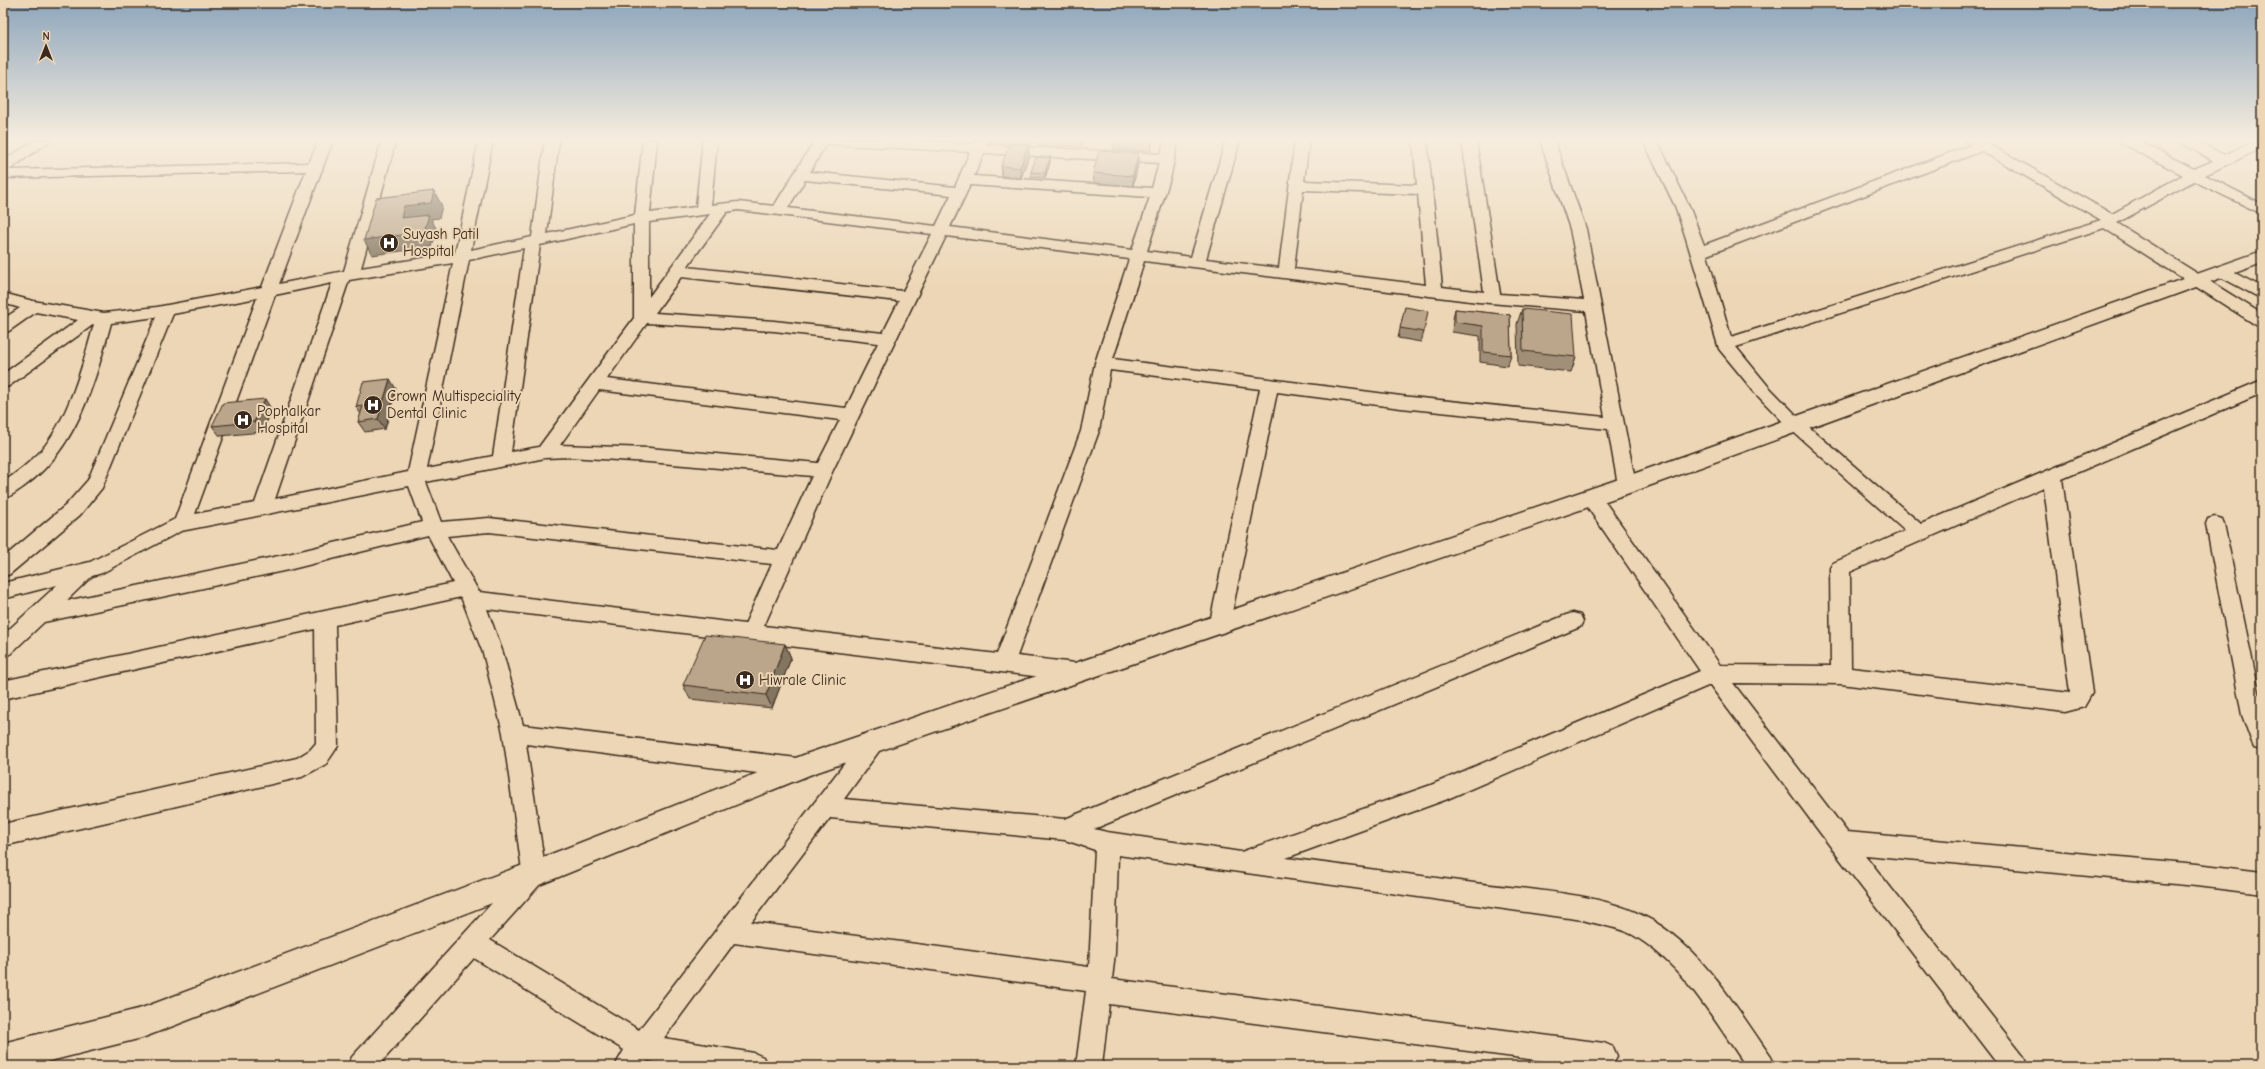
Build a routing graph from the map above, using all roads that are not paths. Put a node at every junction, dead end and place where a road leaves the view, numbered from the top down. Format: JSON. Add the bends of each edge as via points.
{"nodes":[{"id":1,"x":307,"y":190,"type":"edge"},
{"id":2,"x":373,"y":190,"type":"edge"},
{"id":3,"x":476,"y":190,"type":"edge"},
{"id":4,"x":544,"y":190,"type":"edge"},
{"id":5,"x":645,"y":190,"type":"edge"},
{"id":6,"x":705,"y":190,"type":"edge"},
{"id":7,"x":792,"y":190,"type":"edge"},
{"id":8,"x":960,"y":190,"type":"edge"},
{"id":9,"x":1071,"y":190,"type":"edge"},
{"id":10,"x":1159,"y":190,"type":"edge"},
{"id":11,"x":1219,"y":190,"type":"edge"},
{"id":12,"x":1296,"y":190,"type":"edge"},
{"id":13,"x":1425,"y":190,"type":"edge"},
{"id":14,"x":1476,"y":190,"type":"edge"},
{"id":15,"x":1564,"y":190,"type":"edge"},
{"id":16,"x":1674,"y":190,"type":"edge"},
{"id":17,"x":1859,"y":190,"type":"edge"},
{"id":18,"x":2056,"y":190,"type":"edge"},
{"id":19,"x":2167,"y":190,"type":"edge"},
{"id":20,"x":2223,"y":190,"type":"edge"},
{"id":21,"x":1158,"y":193,"type":"junction"},
{"id":22,"x":722,"y":207,"type":"junction"},
{"id":23,"x":703,"y":210,"type":"junction"},
{"id":24,"x":779,"y":210,"type":"junction"},
{"id":25,"x":2262,"y":210,"type":"edge"},
{"id":26,"x":642,"y":218,"type":"junction"},
{"id":27,"x":2109,"y":222,"type":"junction"},
{"id":28,"x":941,"y":230,"type":"junction"},
{"id":29,"x":536,"y":241,"type":"junction"},
{"id":30,"x":1137,"y":253,"type":"junction"},
{"id":31,"x":1698,"y":253,"type":"junction"},
{"id":32,"x":462,"y":257,"type":"junction"},
{"id":33,"x":2262,"y":257,"type":"edge"},
{"id":34,"x":1198,"y":261,"type":"junction"},
{"id":35,"x":676,"y":271,"type":"junction"},
{"id":36,"x":1286,"y":272,"type":"junction"},
{"id":37,"x":2221,"y":272,"type":"junction"},
{"id":38,"x":347,"y":276,"type":"junction"},
{"id":39,"x":2199,"y":280,"type":"junction"},
{"id":40,"x":270,"y":290,"type":"junction"},
{"id":41,"x":1434,"y":291,"type":"junction"},
{"id":42,"x":2262,"y":294,"type":"edge"},
{"id":43,"x":908,"y":297,"type":"junction"},
{"id":44,"x":3,"y":298,"type":"edge"},
{"id":45,"x":1492,"y":298,"type":"junction"},
{"id":46,"x":33,"y":306,"type":"junction"},
{"id":47,"x":1593,"y":306,"type":"junction"},
{"id":48,"x":167,"y":310,"type":"junction"},
{"id":49,"x":98,"y":317,"type":"junction"},
{"id":50,"x":642,"y":317,"type":"junction"},
{"id":51,"x":2262,"y":320,"type":"edge"},
{"id":52,"x":3,"y":327,"type":"edge"},
{"id":53,"x":887,"y":339,"type":"junction"},
{"id":54,"x":1725,"y":345,"type":"junction"},
{"id":55,"x":1103,"y":363,"type":"junction"},
{"id":56,"x":3,"y":382,"type":"edge"},
{"id":57,"x":594,"y":383,"type":"junction"},
{"id":58,"x":1270,"y":384,"type":"junction"},
{"id":59,"x":2262,"y":386,"type":"edge"},
{"id":60,"x":851,"y":415,"type":"junction"},
{"id":61,"x":1616,"y":424,"type":"junction"},
{"id":62,"x":1795,"y":424,"type":"junction"},
{"id":63,"x":545,"y":452,"type":"junction"},
{"id":64,"x":501,"y":460,"type":"junction"},
{"id":65,"x":824,"y":470,"type":"junction"},
{"id":66,"x":2052,"y":476,"type":"junction"},
{"id":67,"x":416,"y":477,"type":"junction"},
{"id":68,"x":1627,"y":485,"type":"junction"},
{"id":69,"x":3,"y":492,"type":"edge"},
{"id":70,"x":1591,"y":497,"type":"junction"},
{"id":71,"x":262,"y":508,"type":"junction"},
{"id":72,"x":182,"y":524,"type":"junction"},
{"id":73,"x":2215,"y":524,"type":"dead end"},
{"id":74,"x":434,"y":528,"type":"junction"},
{"id":75,"x":1919,"y":533,"type":"junction"},
{"id":76,"x":784,"y":558,"type":"junction"},
{"id":77,"x":3,"y":569,"type":"edge"},
{"id":78,"x":87,"y":570,"type":"junction"},
{"id":79,"x":3,"y":591,"type":"edge"},
{"id":80,"x":470,"y":594,"type":"junction"},
{"id":81,"x":38,"y":615,"type":"junction"},
{"id":82,"x":326,"y":620,"type":"junction"},
{"id":83,"x":1573,"y":621,"type":"dead end"},
{"id":84,"x":1220,"y":622,"type":"junction"},
{"id":85,"x":751,"y":632,"type":"junction"},
{"id":86,"x":3,"y":648,"type":"edge"},
{"id":87,"x":1004,"y":663,"type":"junction"},
{"id":88,"x":1075,"y":672,"type":"junction"},
{"id":89,"x":1714,"y":674,"type":"junction"},
{"id":90,"x":1841,"y":675,"type":"junction"},
{"id":91,"x":3,"y":690,"type":"edge"},
{"id":92,"x":514,"y":733,"type":"junction"},
{"id":93,"x":2261,"y":737,"type":"edge"},
{"id":94,"x":876,"y":740,"type":"junction"},
{"id":95,"x":797,"y":768,"type":"junction"},
{"id":96,"x":825,"y":807,"type":"junction"},
{"id":97,"x":1065,"y":830,"type":"junction"},
{"id":98,"x":3,"y":835,"type":"edge"},
{"id":99,"x":1841,"y":842,"type":"junction"},
{"id":100,"x":1107,"y":843,"type":"junction"},
{"id":101,"x":1241,"y":863,"type":"junction"},
{"id":102,"x":534,"y":874,"type":"junction"},
{"id":103,"x":2262,"y":883,"type":"edge"},
{"id":104,"x":729,"y":931,"type":"junction"},
{"id":105,"x":472,"y":943,"type":"junction"},
{"id":106,"x":1099,"y":985,"type":"junction"},
{"id":107,"x":635,"y":1056,"type":"edge"},
{"id":108,"x":1604,"y":1056,"type":"dead end"},
{"id":109,"x":3,"y":1058,"type":"edge"},
{"id":110,"x":361,"y":1066,"type":"edge"},
{"id":111,"x":754,"y":1066,"type":"edge"},
{"id":112,"x":1089,"y":1066,"type":"edge"},
{"id":113,"x":1762,"y":1066,"type":"edge"},
{"id":114,"x":2015,"y":1066,"type":"edge"}],
"edges":[{"from":1,"to":40,"type":"street"},
{"from":2,"to":38,"type":"street"},
{"from":3,"to":32,"type":"street"},
{"from":4,"to":29,"type":"street"},
{"from":5,"to":26,"type":"street"},
{"from":6,"to":23,"type":"street"},
{"from":7,"to":24,"type":"street"},
{"from":8,"to":28,"type":"street"},
{"from":9,"to":21,"type":"street"},
{"from":10,"to":21,"type":"street"},
{"from":11,"to":34,"type":"street"},
{"from":12,"to":36,"type":"street"},
{"from":13,"to":41,"type":"street"},
{"from":14,"to":45,"type":"street"},
{"from":15,"to":47,"type":"street","via":[[1578,229]]},
{"from":16,"to":31,"type":"street"},
{"from":17,"to":31,"type":"street"},
{"from":18,"to":27,"type":"street"},
{"from":19,"to":27,"type":"street"},
{"from":20,"to":25,"type":"street"},
{"from":21,"to":30,"type":"street"},
{"from":22,"to":23,"type":"street"},
{"from":22,"to":24,"type":"street"},
{"from":22,"to":35,"type":"street"},
{"from":23,"to":26,"type":"street"},
{"from":24,"to":28,"type":"street"},
{"from":26,"to":29,"type":"street"},
{"from":26,"to":50,"type":"street"},
{"from":27,"to":39,"type":"street"},
{"from":27,"to":54,"type":"street"},
{"from":28,"to":30,"type":"street"},
{"from":28,"to":43,"type":"street"},
{"from":29,"to":32,"type":"street"},
{"from":29,"to":64,"type":"street"},
{"from":30,"to":34,"type":"street"},
{"from":30,"to":55,"type":"street"},
{"from":31,"to":54,"type":"street"},
{"from":32,"to":38,"type":"street"},
{"from":32,"to":67,"type":"street"},
{"from":33,"to":37,"type":"street"},
{"from":34,"to":36,"type":"street"},
{"from":35,"to":43,"type":"street"},
{"from":35,"to":50,"type":"street"},
{"from":36,"to":41,"type":"street"},
{"from":37,"to":39,"type":"street"},
{"from":37,"to":42,"type":"street"},
{"from":38,"to":40,"type":"street"},
{"from":38,"to":71,"type":"street"},
{"from":39,"to":51,"type":"street"},
{"from":39,"to":62,"type":"street"},
{"from":40,"to":48,"type":"street"},
{"from":40,"to":72,"type":"street"},
{"from":41,"to":45,"type":"street"},
{"from":43,"to":53,"type":"street"},
{"from":44,"to":46,"type":"street"},
{"from":45,"to":47,"type":"street"},
{"from":46,"to":49,"type":"street"},
{"from":46,"to":52,"type":"street"},
{"from":47,"to":61,"type":"street"},
{"from":48,"to":49,"type":"street"},
{"from":48,"to":77,"type":"street","via":[[96,483],[73,510]]},
{"from":49,"to":56,"type":"street"},
{"from":49,"to":69,"type":"street","via":[[94,355],[74,410],[59,440],[40,462]]},
{"from":50,"to":53,"type":"street","via":[[774,326]]},
{"from":50,"to":57,"type":"street"},
{"from":53,"to":60,"type":"street"},
{"from":54,"to":62,"type":"street","via":[[1762,390]]},
{"from":55,"to":58,"type":"street"},
{"from":55,"to":87,"type":"street","via":[[1090,431]]},
{"from":57,"to":60,"type":"street"},
{"from":57,"to":63,"type":"street"},
{"from":58,"to":61,"type":"street","via":[[1401,402]]},
{"from":58,"to":84,"type":"street"},
{"from":59,"to":66,"type":"street"},
{"from":60,"to":65,"type":"street"},
{"from":61,"to":68,"type":"street"},
{"from":62,"to":68,"type":"street"},
{"from":62,"to":75,"type":"street"},
{"from":63,"to":64,"type":"street"},
{"from":63,"to":65,"type":"street","via":[[649,456]]},
{"from":64,"to":67,"type":"street"},
{"from":65,"to":76,"type":"street"},
{"from":66,"to":75,"type":"street"},
{"from":66,"to":90,"type":"street","via":[[2081,693],[2077,701],[2065,703]]},
{"from":67,"to":71,"type":"street"},
{"from":67,"to":74,"type":"street","via":[[419,492]]},
{"from":68,"to":70,"type":"street"},
{"from":70,"to":84,"type":"street"},
{"from":70,"to":89,"type":"street"},
{"from":71,"to":72,"type":"street"},
{"from":72,"to":78,"type":"street","via":[[96,568]]},
{"from":73,"to":93,"type":"street","via":[[2253,715]]},
{"from":74,"to":76,"type":"street","via":[[489,525]]},
{"from":74,"to":80,"type":"street"},
{"from":74,"to":81,"type":"street","via":[[281,564]]},
{"from":75,"to":90,"type":"street","via":[[1840,568]]},
{"from":76,"to":85,"type":"street"},
{"from":78,"to":79,"type":"street"},
{"from":78,"to":81,"type":"street"},
{"from":80,"to":82,"type":"street"},
{"from":80,"to":85,"type":"street"},
{"from":80,"to":92,"type":"street","via":[[493,653]]},
{"from":81,"to":86,"type":"street"},
{"from":82,"to":91,"type":"street"},
{"from":82,"to":98,"type":"street","via":[[327,746],[318,758],[302,767]]},
{"from":83,"to":97,"type":"street"},
{"from":84,"to":88,"type":"street"},
{"from":85,"to":87,"type":"street"},
{"from":87,"to":88,"type":"street"},
{"from":88,"to":94,"type":"street"},
{"from":89,"to":90,"type":"street"},
{"from":89,"to":99,"type":"street"},
{"from":89,"to":101,"type":"street","via":[[1437,793]]},
{"from":92,"to":95,"type":"street"},
{"from":92,"to":102,"type":"street"},
{"from":94,"to":95,"type":"street"},
{"from":94,"to":96,"type":"street"},
{"from":95,"to":102,"type":"street"},
{"from":96,"to":97,"type":"street"},
{"from":96,"to":104,"type":"street"},
{"from":97,"to":100,"type":"street"},
{"from":99,"to":103,"type":"street"},
{"from":99,"to":114,"type":"street"},
{"from":100,"to":101,"type":"street"},
{"from":100,"to":106,"type":"street","via":[[1103,953]]},
{"from":101,"to":113,"type":"street","via":[[1582,909],[1640,927],[1665,943],[1692,971]]},
{"from":102,"to":105,"type":"street"},
{"from":102,"to":109,"type":"street","via":[[142,1023]]},
{"from":104,"to":106,"type":"street"},
{"from":104,"to":107,"type":"street"},
{"from":105,"to":107,"type":"street"},
{"from":105,"to":110,"type":"street"},
{"from":106,"to":108,"type":"street"},
{"from":106,"to":112,"type":"street"},
{"from":107,"to":111,"type":"street"}]}
